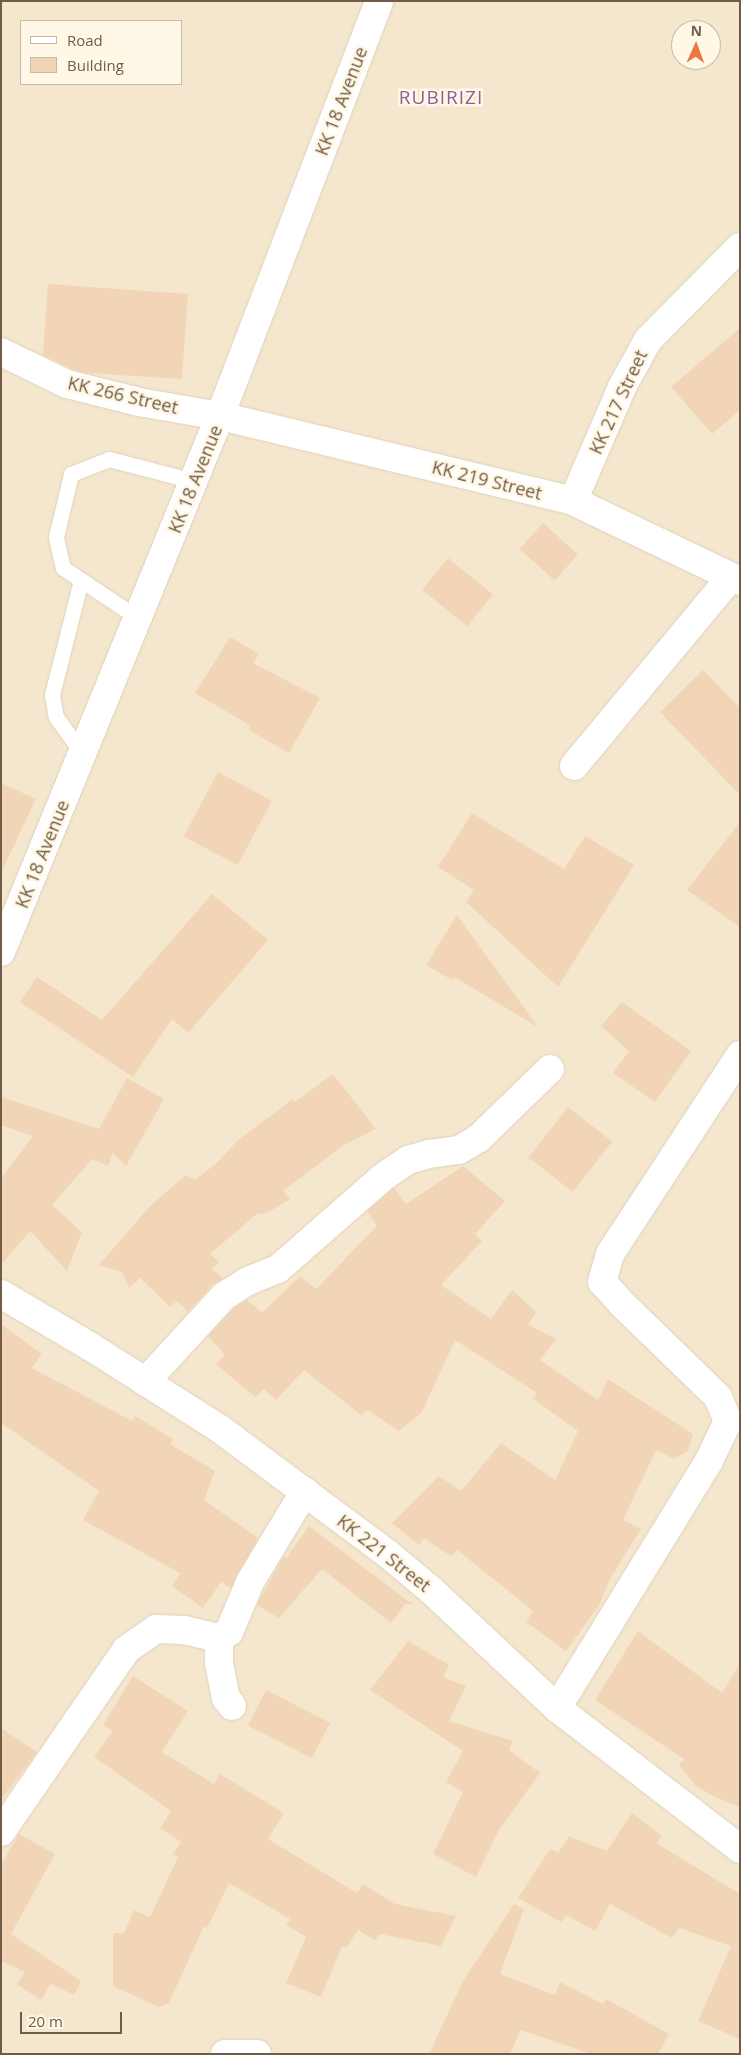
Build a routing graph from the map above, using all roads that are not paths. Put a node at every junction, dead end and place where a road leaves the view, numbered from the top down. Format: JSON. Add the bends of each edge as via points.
{"nodes":[{"id":1,"x":379,"y":1,"type":"edge"},
{"id":2,"x":740,"y":247,"type":"edge"},
{"id":3,"x":1,"y":352,"type":"edge"},
{"id":4,"x":220,"y":416,"type":"junction"},
{"id":5,"x":194,"y":481,"type":"junction"},
{"id":6,"x":573,"y":501,"type":"junction"},
{"id":7,"x":735,"y":579,"type":"edge"},
{"id":8,"x":81,"y":580,"type":"junction"},
{"id":9,"x":138,"y":618,"type":"junction"},
{"id":10,"x":82,"y":753,"type":"junction"},
{"id":11,"x":574,"y":766,"type":"dead end"},
{"id":12,"x":1,"y":952,"type":"edge"},
{"id":13,"x":740,"y":1055,"type":"edge"},
{"id":14,"x":550,"y":1069,"type":"dead end"},
{"id":15,"x":1,"y":1294,"type":"edge"},
{"id":16,"x":145,"y":1382,"type":"junction"},
{"id":17,"x":305,"y":1491,"type":"junction"},
{"id":18,"x":219,"y":1638,"type":"junction"},
{"id":19,"x":232,"y":1706,"type":"dead end"},
{"id":20,"x":557,"y":1708,"type":"junction"},
{"id":21,"x":1,"y":1832,"type":"edge"},
{"id":22,"x":740,"y":1849,"type":"edge"},
{"id":23,"x":225,"y":2054,"type":"edge"},
{"id":24,"x":257,"y":2054,"type":"edge"}],
"edges":[{"from":1,"to":4,"type":"street","name":"KK 18 Avenue"},
{"from":2,"to":6,"type":"street","name":"KK 217 Street","via":[[648,340],[622,387]]},
{"from":3,"to":4,"type":"street","name":"KK 266 Street","via":[[67,384],[139,402]]},
{"from":4,"to":5,"type":"street","name":"KK 18 Avenue"},
{"from":4,"to":6,"type":"street","name":"KK 219 Street"},
{"from":5,"to":8,"type":"lane","via":[[109,459],[70,474],[56,537],[63,568]]},
{"from":5,"to":9,"type":"street","name":"KK 18 Avenue"},
{"from":6,"to":7,"type":"street","name":"KK 219 Street"},
{"from":7,"to":11,"type":"street"},
{"from":8,"to":9,"type":"lane"},
{"from":8,"to":10,"type":"lane","via":[[52,695],[56,717]]},
{"from":9,"to":10,"type":"street","name":"KK 18 Avenue"},
{"from":10,"to":12,"type":"street","name":"KK 18 Avenue"},
{"from":13,"to":20,"type":"street","via":[[610,1254],[602,1282],[718,1397],[728,1421],[708,1463]]},
{"from":14,"to":16,"type":"street","via":[[479,1138],[459,1150],[408,1160],[383,1177],[278,1269],[248,1281],[224,1296]]},
{"from":15,"to":16,"type":"street","name":"KK 221 Street","via":[[91,1346]]},
{"from":16,"to":17,"type":"street","name":"KK 221 Street","via":[[220,1428]]},
{"from":17,"to":18,"type":"street","via":[[250,1582],[229,1632]]},
{"from":17,"to":20,"type":"street","name":"KK 221 Street","via":[[431,1590]]},
{"from":18,"to":19,"type":"street","via":[[219,1663],[226,1698]]},
{"from":18,"to":21,"type":"street","via":[[184,1630],[156,1629],[126,1650]]},
{"from":20,"to":22,"type":"street","name":"KK 221 Street"},
{"from":23,"to":24,"type":"street"}]}
